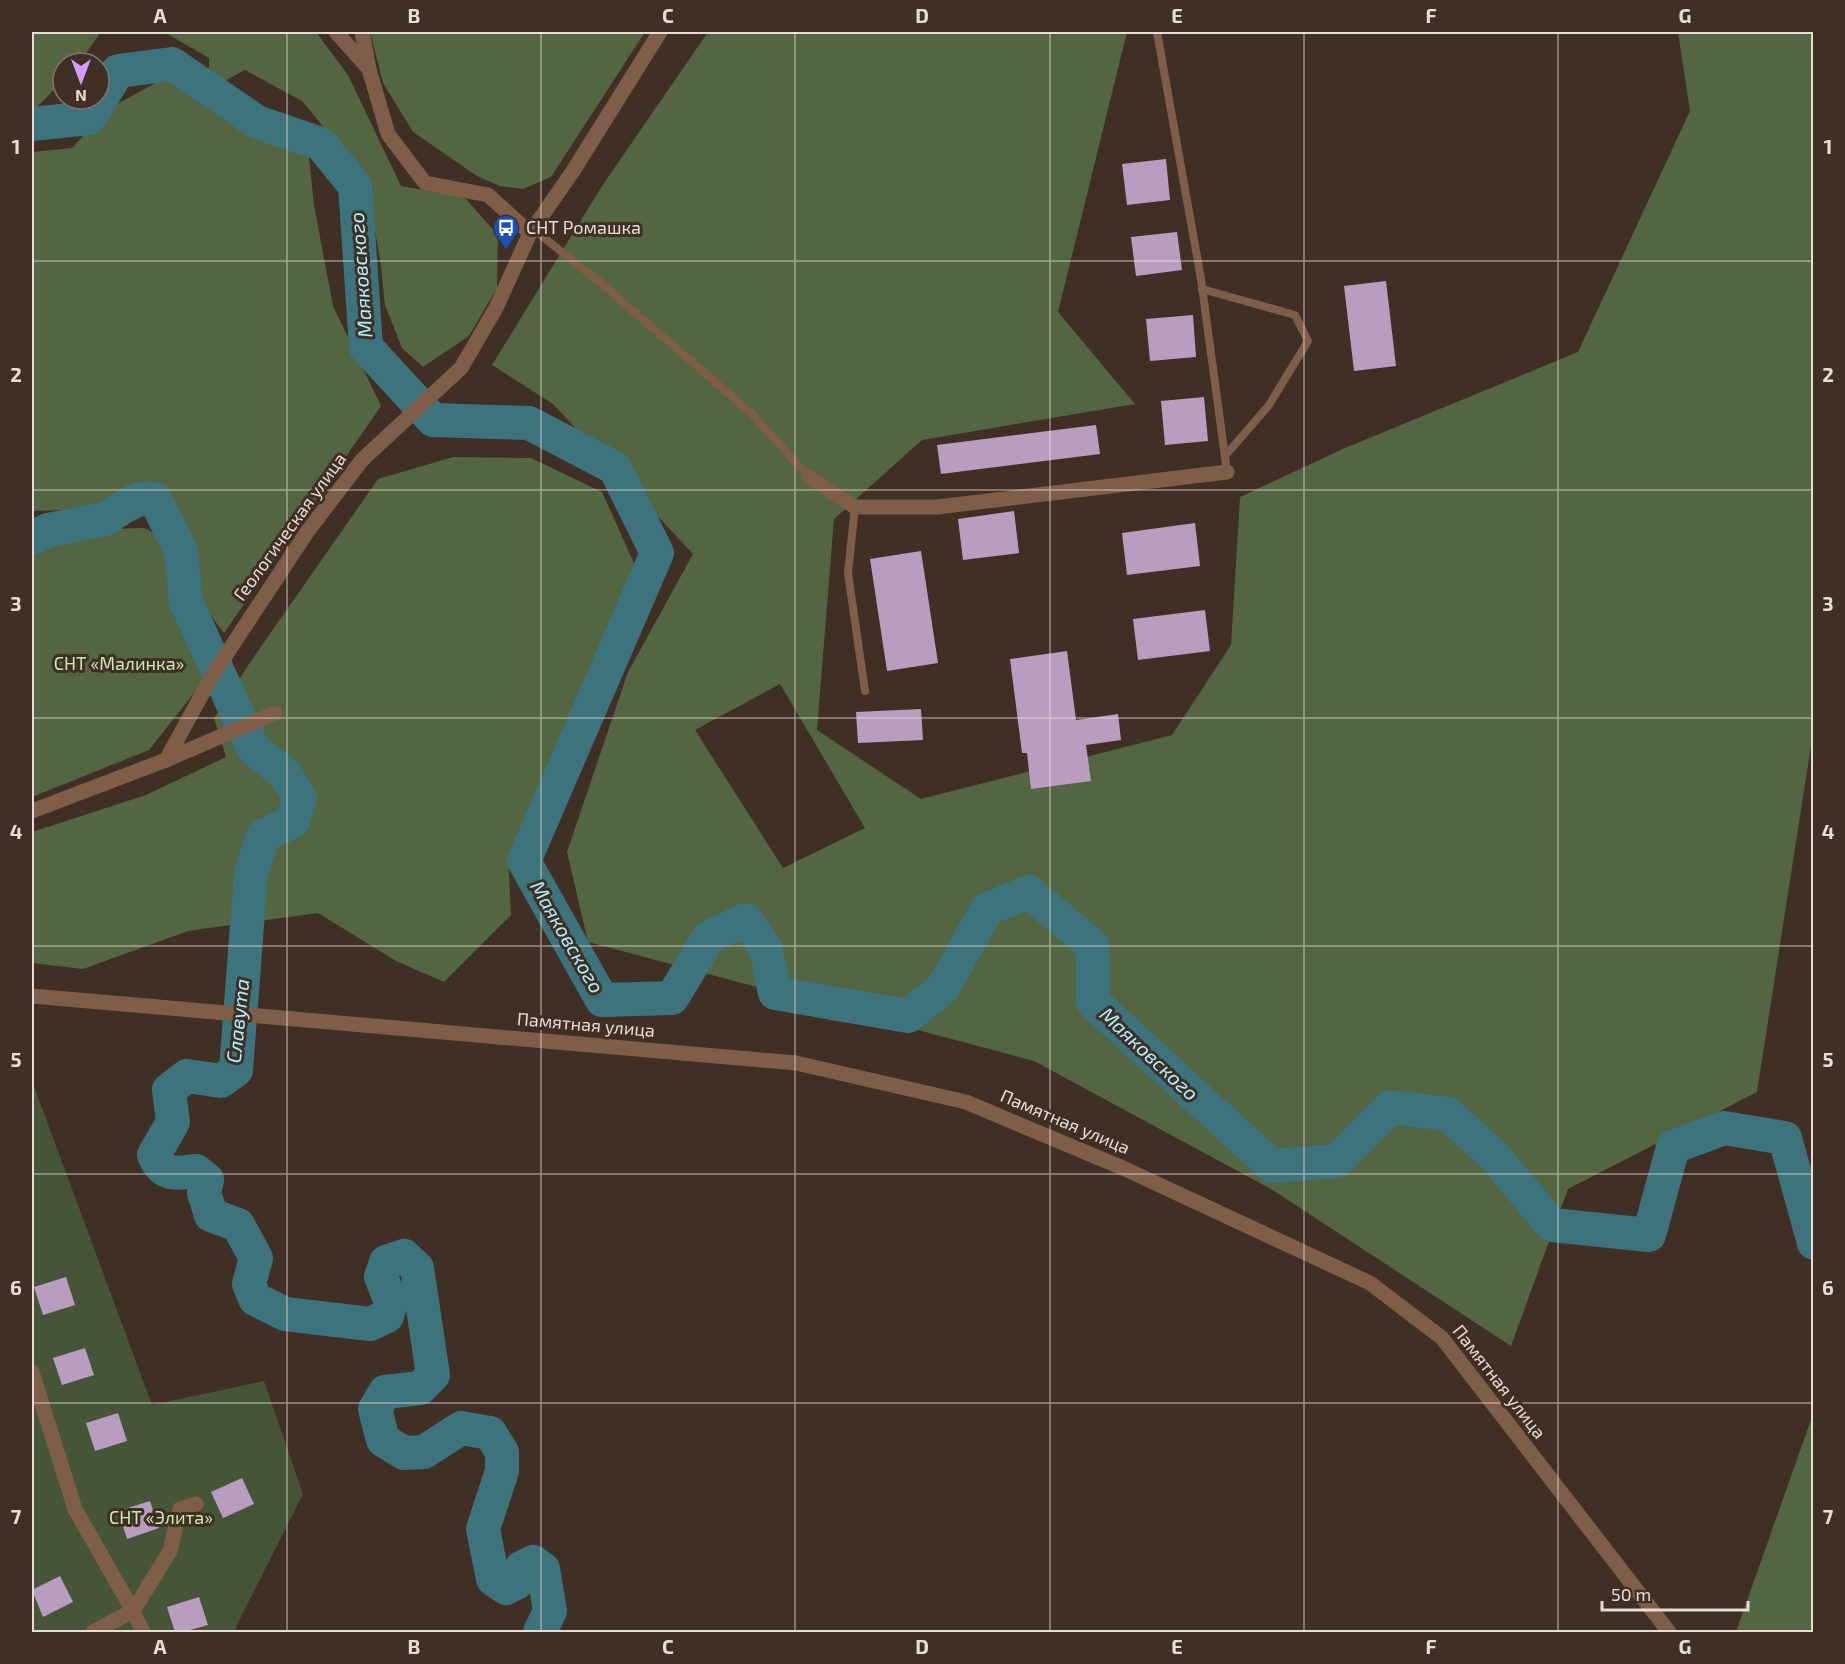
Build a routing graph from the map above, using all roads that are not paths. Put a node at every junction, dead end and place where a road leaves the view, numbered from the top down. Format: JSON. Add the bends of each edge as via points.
{"nodes":[{"id":1,"x":336,"y":32,"type":"edge"},
{"id":2,"x":362,"y":32,"type":"edge"},
{"id":3,"x":660,"y":32,"type":"edge"},
{"id":4,"x":1157,"y":32,"type":"edge"},
{"id":5,"x":369,"y":69,"type":"junction"},
{"id":6,"x":532,"y":231,"type":"junction"},
{"id":7,"x":1202,"y":289,"type":"junction"},
{"id":8,"x":1225,"y":456,"type":"junction"},
{"id":9,"x":1227,"y":472,"type":"joint"},
{"id":10,"x":809,"y":477,"type":"joint"},
{"id":11,"x":855,"y":507,"type":"junction"},
{"id":12,"x":865,"y":691,"type":"dead end"},
{"id":13,"x":275,"y":713,"type":"dead end"},
{"id":14,"x":166,"y":760,"type":"junction"},
{"id":15,"x":32,"y":811,"type":"edge"},
{"id":16,"x":32,"y":996,"type":"edge"},
{"id":17,"x":32,"y":1372,"type":"edge"},
{"id":18,"x":37,"y":1414,"type":"edge"},
{"id":19,"x":196,"y":1504,"type":"dead end"},
{"id":20,"x":133,"y":1611,"type":"junction"},
{"id":21,"x":93,"y":1632,"type":"edge"},
{"id":22,"x":143,"y":1632,"type":"edge"},
{"id":23,"x":1669,"y":1632,"type":"edge"}],
"edges":[{"from":1,"to":5,"type":"street"},
{"from":2,"to":5,"type":"street"},
{"from":3,"to":6,"type":"street","name":"Геологическая улица"},
{"from":4,"to":7,"type":"lane"},
{"from":5,"to":6,"type":"street","via":[[388,134],[425,183],[488,195]]},
{"from":6,"to":10,"type":"lane","via":[[601,284],[752,414]]},
{"from":6,"to":14,"type":"street","name":"Геологическая улица","via":[[496,308],[461,368],[362,460],[307,532],[212,676]]},
{"from":7,"to":8,"type":"lane"},
{"from":7,"to":8,"type":"lane","via":[[1295,315],[1308,341],[1269,405]]},
{"from":8,"to":9,"type":"lane"},
{"from":9,"to":11,"type":"street","via":[[937,507]]},
{"from":10,"to":11,"type":"street"},
{"from":11,"to":12,"type":"lane","via":[[848,573]]},
{"from":13,"to":14,"type":"street"},
{"from":14,"to":15,"type":"street"},
{"from":16,"to":23,"type":"street","name":"Памятная улица","via":[[796,1063],[966,1101],[1123,1168],[1370,1283],[1442,1338]]},
{"from":17,"to":18,"type":"street"},
{"from":18,"to":20,"type":"street","via":[[75,1509]]},
{"from":19,"to":20,"type":"street","via":[[180,1509],[170,1551]]},
{"from":20,"to":21,"type":"street"},
{"from":20,"to":22,"type":"street"}]}
